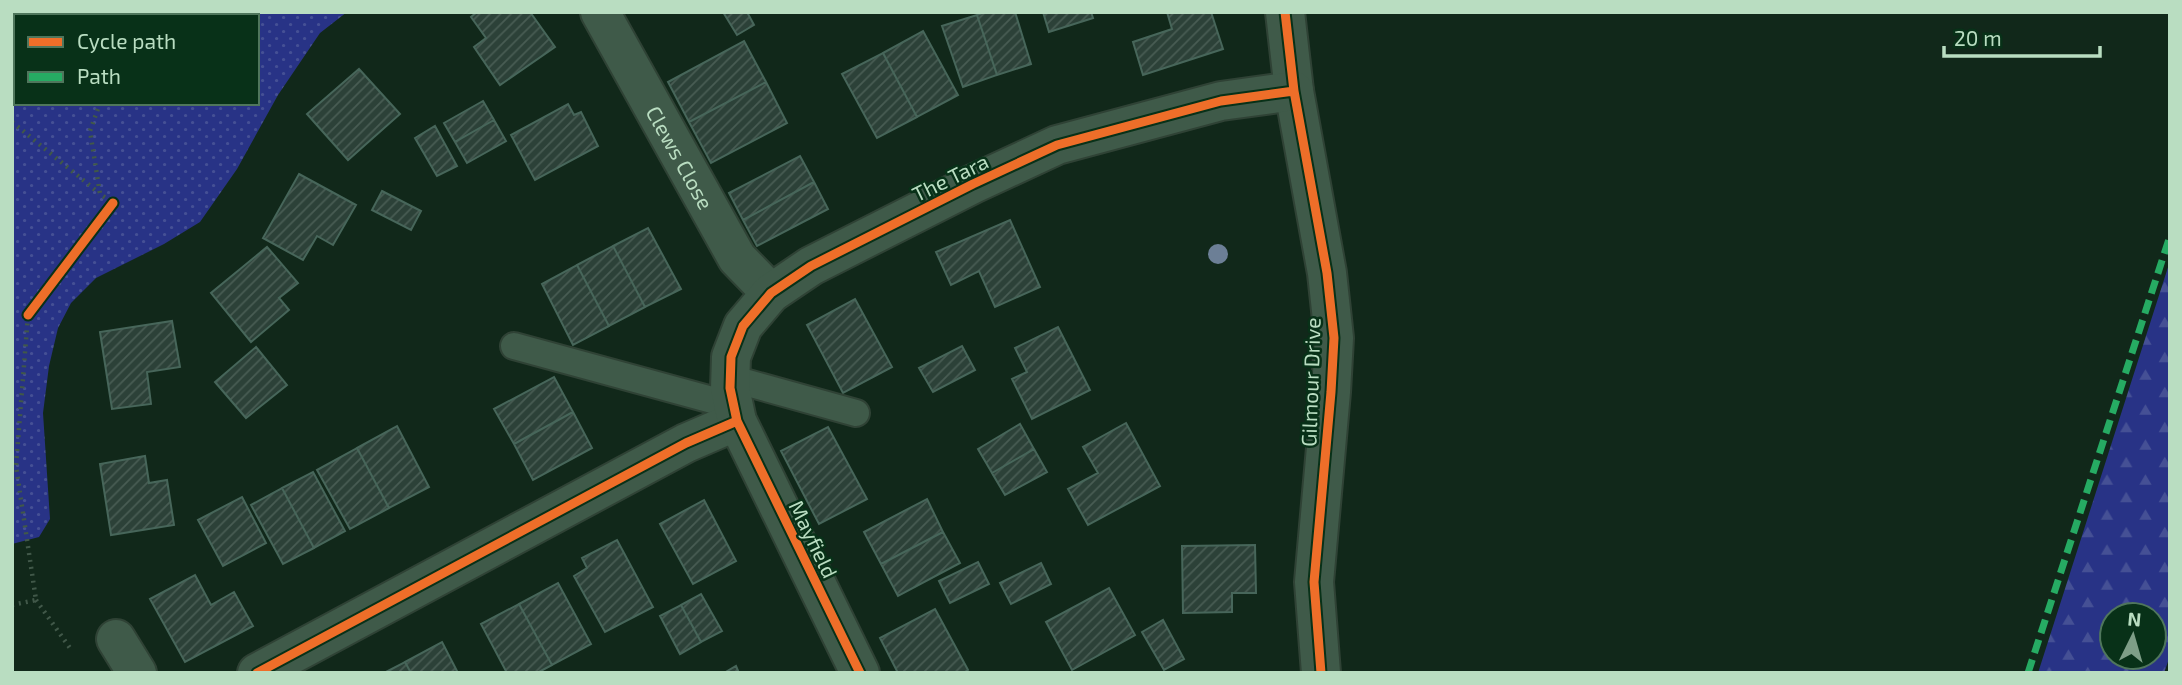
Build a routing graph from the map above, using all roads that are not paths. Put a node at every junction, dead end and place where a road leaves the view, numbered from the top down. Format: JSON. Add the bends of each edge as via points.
{"nodes":[{"id":1,"x":600,"y":12,"type":"edge"},
{"id":2,"x":1285,"y":12,"type":"edge"},
{"id":3,"x":1294,"y":91,"type":"junction"},
{"id":4,"x":771,"y":293,"type":"junction"},
{"id":5,"x":514,"y":346,"type":"dead end"},
{"id":6,"x":734,"y":402,"type":"junction"},
{"id":7,"x":856,"y":413,"type":"dead end"},
{"id":8,"x":116,"y":639,"type":"dead end"},
{"id":9,"x":137,"y":673,"type":"edge"},
{"id":10,"x":257,"y":673,"type":"edge"},
{"id":11,"x":860,"y":673,"type":"edge"},
{"id":12,"x":1321,"y":673,"type":"edge"}],
"edges":[{"from":1,"to":4,"type":"street","name":"Clews Close","via":[[737,258]]},
{"from":2,"to":3,"type":"street","name":"Gilmour Drive"},
{"from":3,"to":4,"type":"street","name":"The Tara","via":[[1222,102],[1057,145],[811,266]]},
{"from":3,"to":12,"type":"street","name":"Gilmour Drive","via":[[1334,338],[1314,582]]},
{"from":4,"to":6,"type":"street","name":"The Tara","via":[[743,326],[731,357]]},
{"from":5,"to":6,"type":"lane"},
{"from":6,"to":7,"type":"lane"},
{"from":6,"to":10,"type":"street","via":[[686,443]]},
{"from":6,"to":11,"type":"street","name":"Mayfield"},
{"from":8,"to":9,"type":"street"}]}
